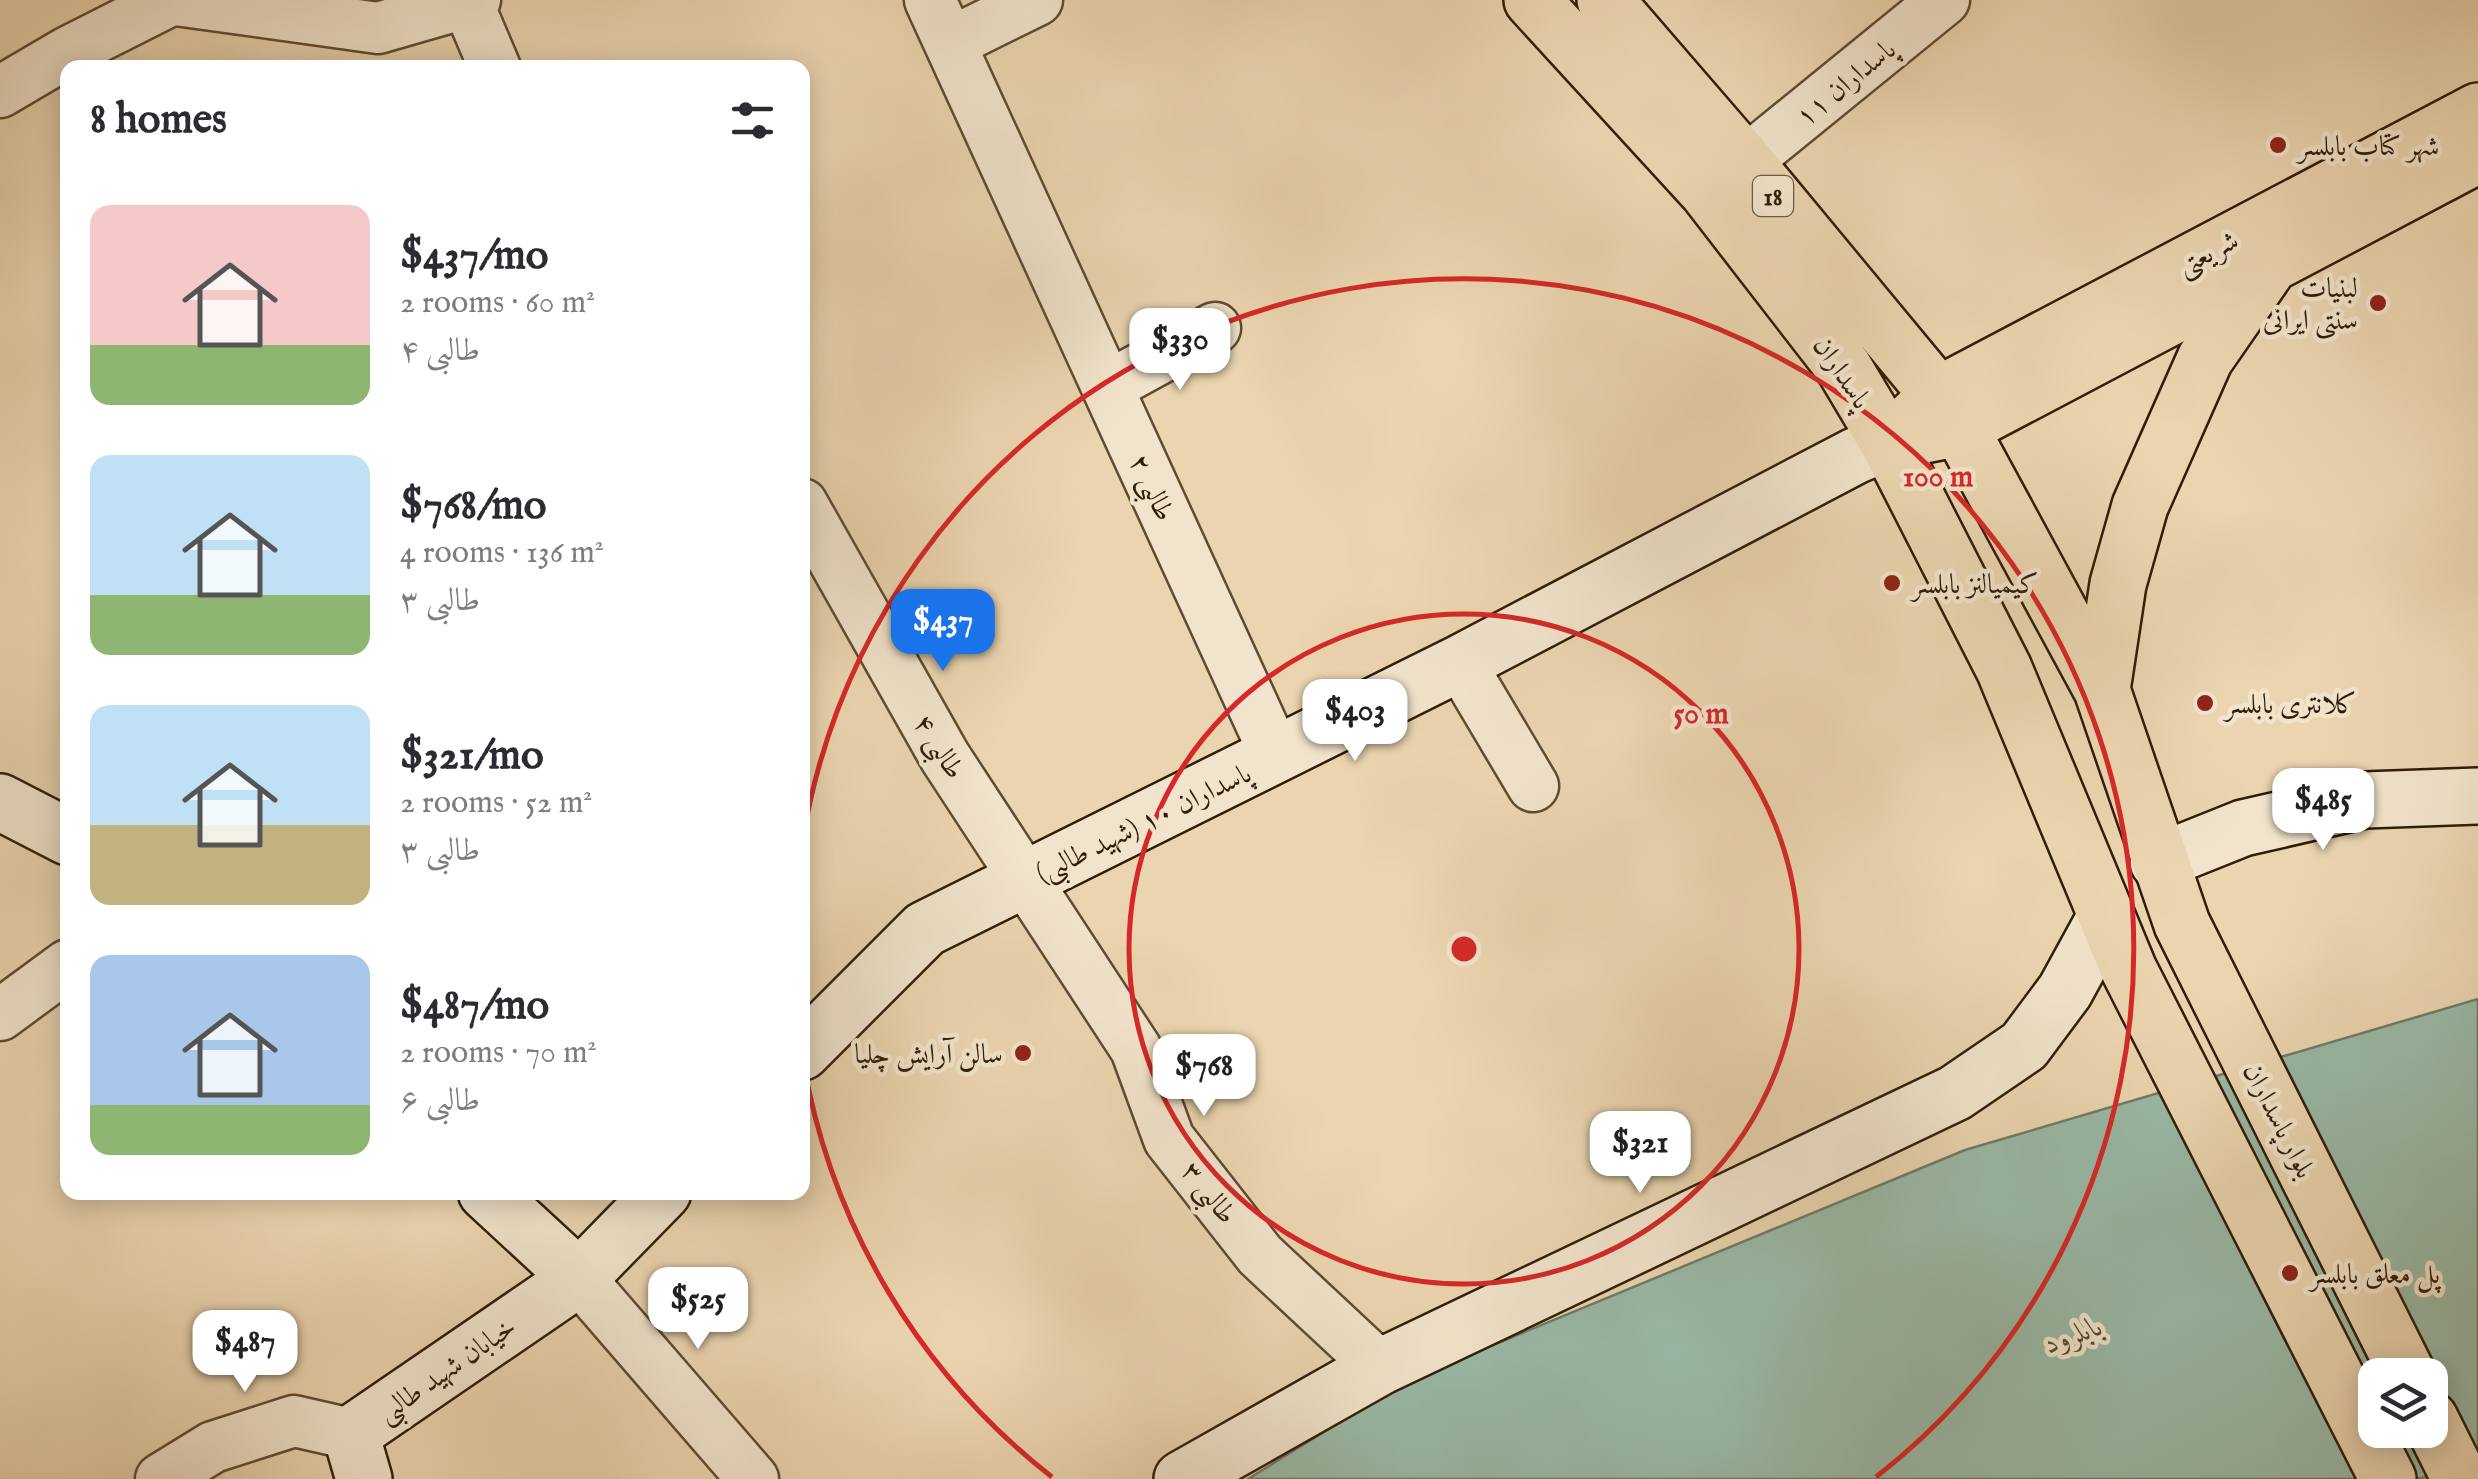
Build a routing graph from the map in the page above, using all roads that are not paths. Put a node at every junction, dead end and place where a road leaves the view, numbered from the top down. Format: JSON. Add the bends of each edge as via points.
{"nodes":[{"id":1,"x":174,"y":0,"type":"edge"},
{"id":2,"x":1037,"y":0,"type":"edge"},
{"id":3,"x":1532,"y":0,"type":"edge"},
{"id":4,"x":1604,"y":0,"type":"edge"},
{"id":5,"x":471,"y":1,"type":"edge"},
{"id":6,"x":1918,"y":9,"type":"edge"},
{"id":7,"x":940,"y":22,"type":"edge"},
{"id":8,"x":74,"y":60,"type":"edge"},
{"id":9,"x":492,"y":60,"type":"edge"},
{"id":10,"x":60,"y":66,"type":"edge"},
{"id":11,"x":0,"y":92,"type":"edge"},
{"id":12,"x":2478,"y":110,"type":"edge"},
{"id":13,"x":2478,"y":155,"type":"edge"},
{"id":14,"x":1745,"y":162,"type":"junction"},
{"id":15,"x":2273,"y":262,"type":"junction"},
{"id":16,"x":1215,"y":328,"type":"dead end"},
{"id":17,"x":1107,"y":387,"type":"junction"},
{"id":18,"x":1949,"y":412,"type":"junction"},
{"id":19,"x":1888,"y":442,"type":"junction"},
{"id":20,"x":810,"y":518,"type":"edge"},
{"id":21,"x":1460,"y":663,"type":"junction"},
{"id":22,"x":2102,"y":690,"type":"junction"},
{"id":23,"x":1276,"y":756,"type":"junction"},
{"id":24,"x":1534,"y":786,"type":"dead end"},
{"id":25,"x":2478,"y":796,"type":"edge"},
{"id":26,"x":0,"y":802,"type":"edge"},
{"id":27,"x":60,"y":833,"type":"edge"},
{"id":28,"x":2158,"y":862,"type":"junction"},
{"id":29,"x":1028,"y":878,"type":"junction"},
{"id":30,"x":2106,"y":916,"type":"junction"},
{"id":31,"x":60,"y":970,"type":"edge"},
{"id":32,"x":0,"y":1015,"type":"edge"},
{"id":33,"x":810,"y":1044,"type":"edge"},
{"id":34,"x":495,"y":1200,"type":"edge"},
{"id":35,"x":655,"y":1200,"type":"edge"},
{"id":36,"x":579,"y":1278,"type":"junction"},
{"id":37,"x":2399,"y":1358,"type":"edge"},
{"id":38,"x":1380,"y":1367,"type":"junction"},
{"id":39,"x":2444,"y":1448,"type":"edge"},
{"id":40,"x":358,"y":1457,"type":"edge"},
{"id":41,"x":161,"y":1479,"type":"edge"},
{"id":42,"x":753,"y":1479,"type":"edge"},
{"id":43,"x":1182,"y":1479,"type":"edge"},
{"id":44,"x":2388,"y":1479,"type":"edge"},
{"id":45,"x":2460,"y":1479,"type":"edge"}],
"edges":[{"from":1,"to":5,"type":"street","via":[[378,28]]},
{"from":1,"to":8,"type":"street"},
{"from":2,"to":7,"type":"street"},
{"from":3,"to":19,"type":"main road","name":"پاسداران","number":"18","via":[[1707,192],[1844,368]]},
{"from":4,"to":14,"type":"main road","name":"پاسداران","number":"18"},
{"from":5,"to":9,"type":"street"},
{"from":6,"to":14,"type":"street","name":"پاسداران ۱۱"},
{"from":7,"to":17,"type":"street","name":"طالبی ۲"},
{"from":10,"to":11,"type":"street"},
{"from":12,"to":18,"type":"main road","name":"شریعتی"},
{"from":13,"to":15,"type":"main road","name":"شریعتی"},
{"from":14,"to":18,"type":"main road","name":"پاسداران","number":"18"},
{"from":15,"to":18,"type":"main road","name":"شریعتی"},
{"from":15,"to":22,"type":"main road","via":[[2205,359],[2140,506],[2118,584]]},
{"from":16,"to":17,"type":"street"},
{"from":17,"to":23,"type":"street","name":"طالبی ۲"},
{"from":18,"to":19,"type":"main road"},
{"from":18,"to":22,"type":"main road","name":"پاسداران","number":"18"},
{"from":19,"to":21,"type":"street","name":"پاسداران ۱۰ (شهید طالبی)"},
{"from":19,"to":30,"type":"main road","name":"پاسداران","number":"18","via":[[2004,669]]},
{"from":20,"to":29,"type":"street","name":"طالبی ۴","via":[[945,757]]},
{"from":21,"to":23,"type":"street","name":"پاسداران ۱۰ (شهید طالبی)"},
{"from":21,"to":24,"type":"street"},
{"from":22,"to":28,"type":"main road","name":"پاسداران","number":"18"},
{"from":23,"to":29,"type":"street","name":"پاسداران ۱۰ (شهید طالبی)"},
{"from":25,"to":28,"type":"street","via":[[2365,800],[2243,828]]},
{"from":26,"to":27,"type":"street"},
{"from":28,"to":37,"type":"main road","name":"بلوار پاسداران","via":[[2182,924]]},
{"from":29,"to":33,"type":"street","name":"پاسداران ۱۰ (شهید طالبی)","via":[[924,929]]},
{"from":29,"to":38,"type":"street","name":"طالبی ۳","via":[[1136,1050],[1169,1139],[1260,1255]]},
{"from":30,"to":38,"type":"street","via":[[2065,991],[2024,1046],[1955,1093]]},
{"from":30,"to":44,"type":"main road","name":"پاسداران","number":"18"},
{"from":31,"to":32,"type":"street"},
{"from":34,"to":36,"type":"street"},
{"from":35,"to":36,"type":"street"},
{"from":36,"to":40,"type":"street","name":"خیابان شهید طالبی"},
{"from":36,"to":42,"type":"street"},
{"from":38,"to":43,"type":"street"},
{"from":39,"to":45,"type":"main road"},
{"from":40,"to":41,"type":"street","via":[[294,1421],[213,1447]]}]}
